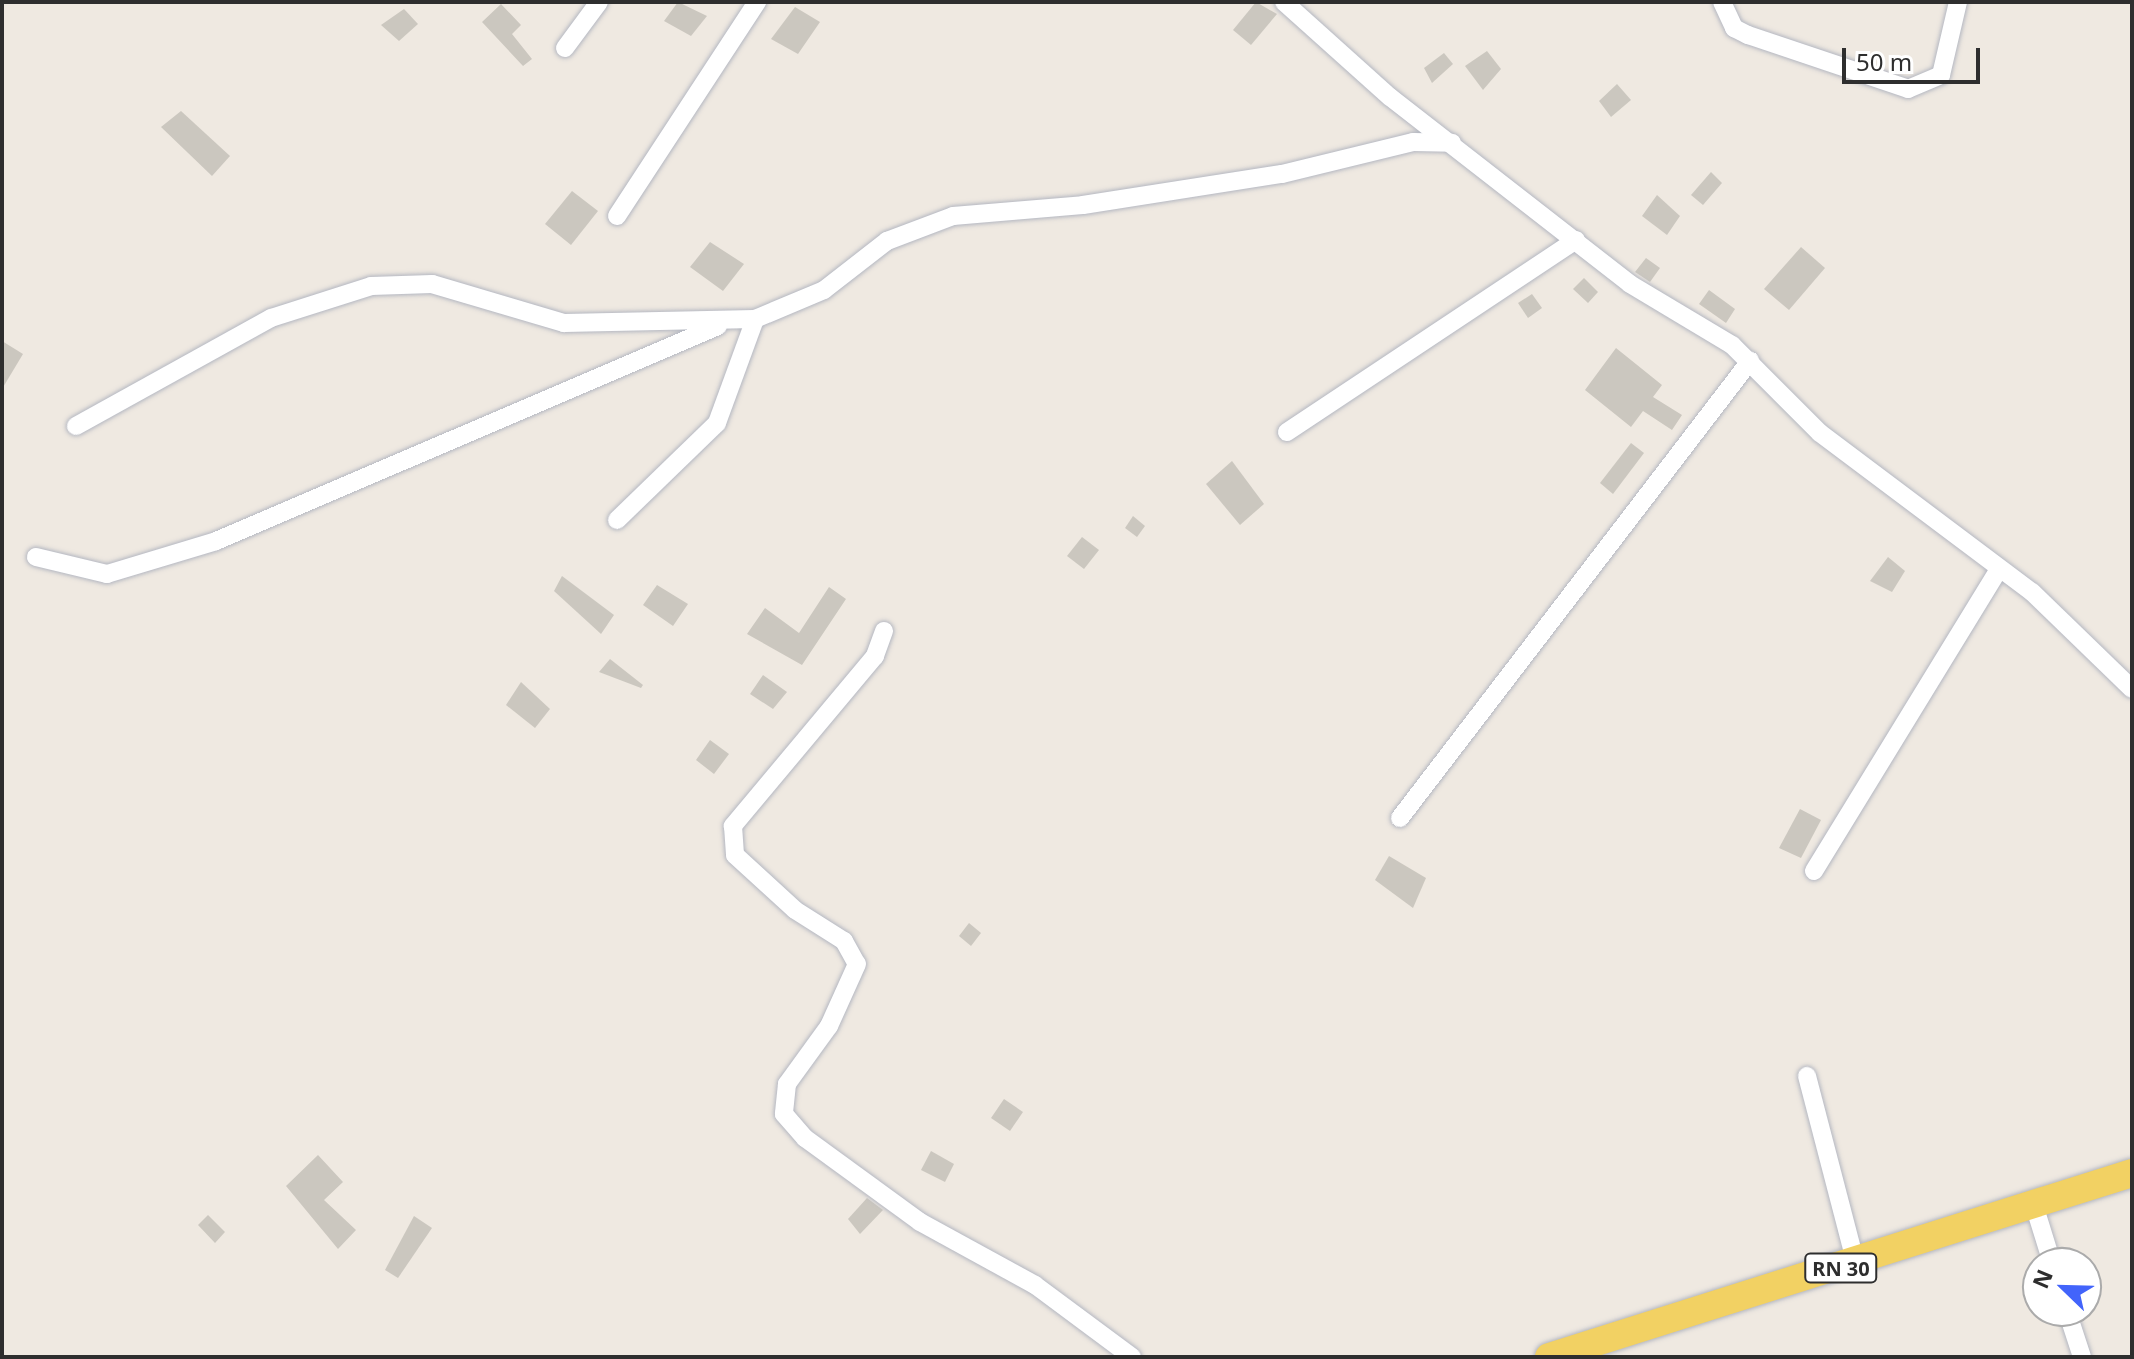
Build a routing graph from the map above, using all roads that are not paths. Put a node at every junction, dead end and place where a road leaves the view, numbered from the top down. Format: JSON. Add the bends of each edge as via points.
{"nodes":[{"id":1,"x":599,"y":2,"type":"edge"},
{"id":2,"x":757,"y":2,"type":"edge"},
{"id":3,"x":1284,"y":2,"type":"edge"},
{"id":4,"x":1722,"y":2,"type":"edge"},
{"id":5,"x":1958,"y":2,"type":"edge"},
{"id":6,"x":565,"y":48,"type":"dead end"},
{"id":7,"x":1452,"y":143,"type":"junction"},
{"id":8,"x":617,"y":216,"type":"dead end"},
{"id":9,"x":1576,"y":240,"type":"junction"},
{"id":10,"x":755,"y":319,"type":"junction"},
{"id":11,"x":727,"y":321,"type":"junction"},
{"id":12,"x":1750,"y":361,"type":"junction"},
{"id":13,"x":76,"y":426,"type":"dead end"},
{"id":14,"x":1287,"y":432,"type":"dead end"},
{"id":15,"x":617,"y":520,"type":"dead end"},
{"id":16,"x":36,"y":557,"type":"dead end"},
{"id":17,"x":1999,"y":569,"type":"junction"},
{"id":18,"x":884,"y":631,"type":"dead end"},
{"id":19,"x":2132,"y":689,"type":"edge"},
{"id":20,"x":1400,"y":818,"type":"dead end"},
{"id":21,"x":1814,"y":871,"type":"dead end"},
{"id":22,"x":1807,"y":1076,"type":"dead end"},
{"id":23,"x":2132,"y":1173,"type":"edge"},
{"id":24,"x":2035,"y":1208,"type":"junction"},
{"id":25,"x":2047,"y":1247,"type":"edge"},
{"id":26,"x":1856,"y":1264,"type":"junction"},
{"id":27,"x":2072,"y":1327,"type":"edge"},
{"id":28,"x":1132,"y":1357,"type":"edge"},
{"id":29,"x":1549,"y":1357,"type":"edge"},
{"id":30,"x":2082,"y":1357,"type":"edge"}],
"edges":[{"from":1,"to":6,"type":"street"},
{"from":2,"to":8,"type":"street"},
{"from":3,"to":7,"type":"street"},
{"from":4,"to":5,"type":"street","via":[[1734,28],[1748,35],[1908,89],[1941,75]]},
{"from":7,"to":9,"type":"street"},
{"from":7,"to":10,"type":"street","via":[[1413,142],[1282,174],[1083,205],[953,216],[887,241],[824,290]]},
{"from":9,"to":12,"type":"street"},
{"from":9,"to":14,"type":"street"},
{"from":10,"to":11,"type":"street"},
{"from":10,"to":15,"type":"street","via":[[717,423]]},
{"from":11,"to":13,"type":"street","via":[[544,321],[432,284],[371,286],[259,324]]},
{"from":11,"to":16,"type":"street","via":[[216,541],[107,574]]},
{"from":12,"to":17,"type":"street","via":[[1820,433]]},
{"from":12,"to":20,"type":"street"},
{"from":17,"to":19,"type":"street","via":[[2065,621]]},
{"from":17,"to":21,"type":"street"},
{"from":18,"to":28,"type":"street","via":[[875,656],[733,826],[735,855],[795,910],[844,941],[857,964],[829,1026],[787,1084],[784,1114],[920,1222],[1035,1285]]},
{"from":22,"to":26,"type":"street"},
{"from":23,"to":24,"type":"main road","number":"RN 30"},
{"from":24,"to":25,"type":"street"},
{"from":24,"to":26,"type":"main road","number":"RN 30"},
{"from":26,"to":29,"type":"main road","number":"RN 30"},
{"from":27,"to":30,"type":"street"}]}
